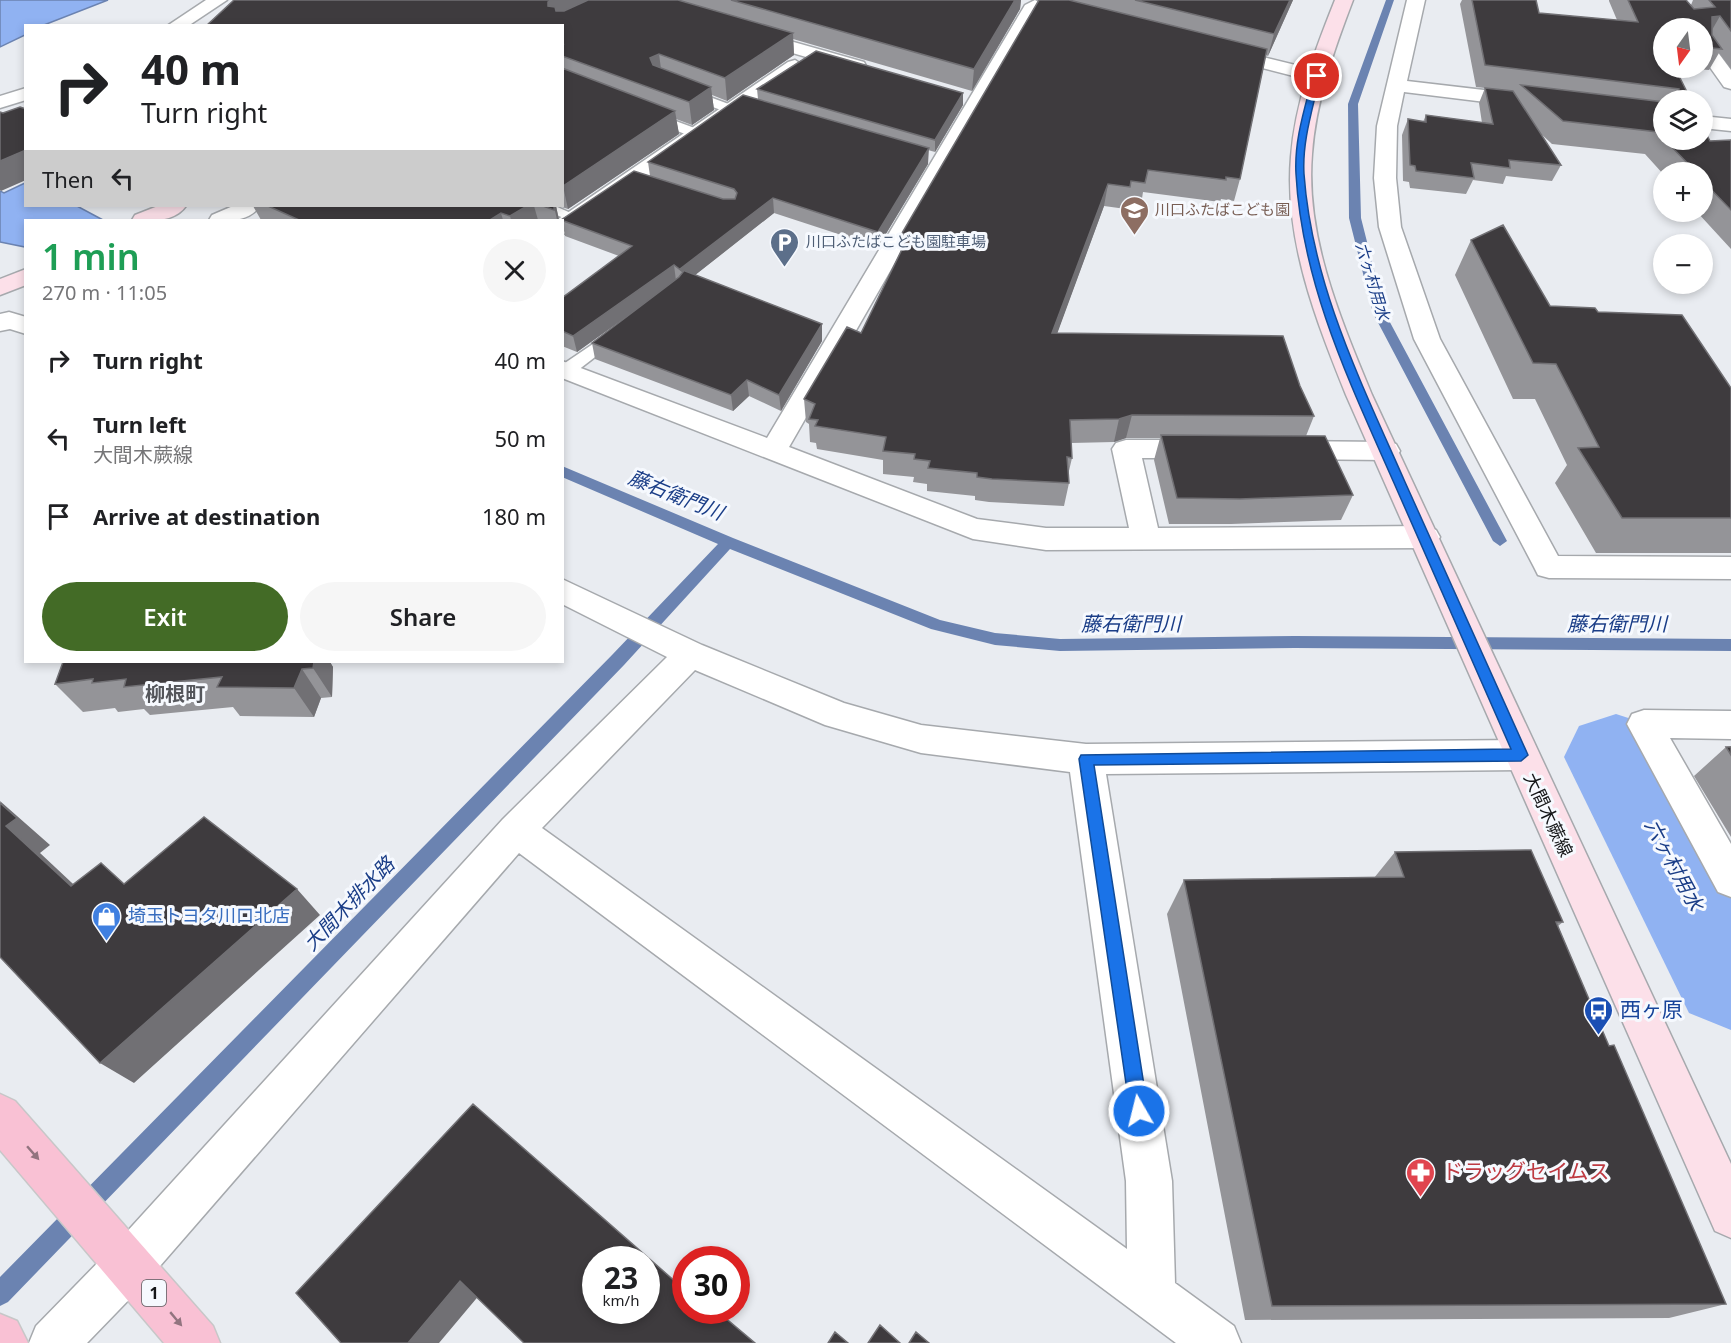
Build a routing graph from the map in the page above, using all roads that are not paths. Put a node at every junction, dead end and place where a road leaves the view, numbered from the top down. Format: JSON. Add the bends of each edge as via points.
{"nodes":[{"id":1,"x":218,"y":0,"type":"edge"},
{"id":2,"x":1344,"y":0,"type":"edge"},
{"id":3,"x":1416,"y":0,"type":"edge"},
{"id":4,"x":1025,"y":2,"type":"edge"},
{"id":5,"x":1057,"y":10,"type":"edge"},
{"id":6,"x":178,"y":24,"type":"edge"},
{"id":7,"x":735,"y":30,"type":"edge"},
{"id":8,"x":1204,"y":48,"type":"edge"},
{"id":9,"x":814,"y":53,"type":"junction"},
{"id":10,"x":1713,"y":58,"type":"edge"},
{"id":11,"x":879,"y":72,"type":"edge"},
{"id":12,"x":1317,"y":76,"type":"junction"},
{"id":13,"x":1731,"y":83,"type":"edge"},
{"id":14,"x":1395,"y":85,"type":"junction"},
{"id":15,"x":680,"y":90,"type":"edge"},
{"id":16,"x":24,"y":95,"type":"edge"},
{"id":17,"x":955,"y":95,"type":"edge"},
{"id":18,"x":977,"y":101,"type":"junction"},
{"id":19,"x":0,"y":102,"type":"edge"},
{"id":20,"x":1547,"y":103,"type":"edge"},
{"id":21,"x":735,"y":106,"type":"junction"},
{"id":22,"x":762,"y":108,"type":"edge"},
{"id":23,"x":640,"y":112,"type":"edge"},
{"id":24,"x":1713,"y":123,"type":"edge"},
{"id":25,"x":1731,"y":125,"type":"edge"},
{"id":26,"x":695,"y":133,"type":"junction"},
{"id":27,"x":632,"y":178,"type":"junction"},
{"id":28,"x":654,"y":185,"type":"edge"},
{"id":29,"x":173,"y":207,"type":"edge"},
{"id":30,"x":247,"y":207,"type":"edge"},
{"id":31,"x":545,"y":207,"type":"edge"},
{"id":32,"x":145,"y":219,"type":"edge"},
{"id":33,"x":221,"y":219,"type":"edge"},
{"id":34,"x":563,"y":219,"type":"edge"},
{"id":35,"x":569,"y":223,"type":"edge"},
{"id":36,"x":630,"y":322,"type":"edge"},
{"id":37,"x":0,"y":324,"type":"edge"},
{"id":38,"x":24,"y":326,"type":"edge"},
{"id":39,"x":565,"y":369,"type":"edge"},
{"id":40,"x":773,"y":451,"type":"junction"},
{"id":41,"x":1386,"y":451,"type":"junction"},
{"id":42,"x":1425,"y":537,"type":"junction"},
{"id":43,"x":1146,"y":538,"type":"junction"},
{"id":44,"x":1731,"y":568,"type":"edge"},
{"id":45,"x":564,"y":591,"type":"edge"},
{"id":46,"x":690,"y":654,"type":"junction"},
{"id":47,"x":1731,"y":725,"type":"edge"},
{"id":48,"x":1521,"y":755,"type":"junction"},
{"id":49,"x":1086,"y":759,"type":"junction"},
{"id":50,"x":516,"y":830,"type":"junction"},
{"id":51,"x":1731,"y":880,"type":"edge"},
{"id":52,"x":0,"y":1116,"type":"edge"},
{"id":53,"x":1731,"y":1215,"type":"edge"},
{"id":54,"x":121,"y":1253,"type":"junction"},
{"id":55,"x":1152,"y":1296,"type":"junction"},
{"id":56,"x":0,"y":1338,"type":"edge"},
{"id":57,"x":4,"y":1343,"type":"edge"},
{"id":58,"x":53,"y":1343,"type":"edge"},
{"id":59,"x":196,"y":1343,"type":"edge"},
{"id":60,"x":1217,"y":1343,"type":"edge"}],
"edges":[{"from":1,"to":6,"type":"street"},
{"from":2,"to":12,"type":"main road","name":"大間木蕨線"},
{"from":3,"to":14,"type":"street"},
{"from":4,"to":5,"type":"street"},
{"from":4,"to":18,"type":"street"},
{"from":7,"to":9,"type":"street"},
{"from":8,"to":12,"type":"street"},
{"from":9,"to":11,"type":"street"},
{"from":9,"to":21,"type":"street"},
{"from":10,"to":13,"type":"street"},
{"from":12,"to":41,"type":"main road","name":"大間木蕨線","via":[[1300,145],[1302,207],[1308,243],[1330,322]]},
{"from":14,"to":20,"type":"street"},
{"from":14,"to":44,"type":"street","via":[[1386,136],[1389,227],[1426,339],[1549,567]]},
{"from":15,"to":21,"type":"lane"},
{"from":16,"to":19,"type":"street"},
{"from":17,"to":18,"type":"street"},
{"from":18,"to":40,"type":"street","via":[[937,159]]},
{"from":21,"to":22,"type":"lane"},
{"from":21,"to":26,"type":"street"},
{"from":23,"to":26,"type":"lane"},
{"from":24,"to":25,"type":"street"},
{"from":26,"to":27,"type":"street"},
{"from":27,"to":28,"type":"lane"},
{"from":27,"to":35,"type":"street"},
{"from":29,"to":32,"type":"main road"},
{"from":30,"to":33,"type":"street"},
{"from":31,"to":34,"type":"lane"},
{"from":36,"to":39,"type":"lane"},
{"from":37,"to":38,"type":"street","via":[[9,319]]},
{"from":39,"to":40,"type":"street"},
{"from":40,"to":43,"type":"street","via":[[973,529],[1046,539]]},
{"from":41,"to":42,"type":"main road","name":"大間木蕨線"},
{"from":41,"to":43,"type":"street","via":[[1126,448]]},
{"from":42,"to":43,"type":"street"},
{"from":42,"to":48,"type":"main road","name":"大間木蕨線"},
{"from":45,"to":46,"type":"street"},
{"from":46,"to":49,"type":"street","via":[[837,715],[921,739]]},
{"from":46,"to":50,"type":"street"},
{"from":47,"to":51,"type":"street","via":[[1644,723]]},
{"from":48,"to":49,"type":"street"},
{"from":48,"to":53,"type":"main road","name":"大間木蕨線"},
{"from":49,"to":55,"type":"street","via":[[1149,1181]]},
{"from":50,"to":54,"type":"street"},
{"from":50,"to":55,"type":"street"},
{"from":52,"to":54,"type":"main road","number":"1","one_way":true},
{"from":54,"to":58,"type":"street"},
{"from":54,"to":59,"type":"main road","number":"1","one_way":true},
{"from":55,"to":60,"type":"street"},
{"from":56,"to":57,"type":"main road"}]}
